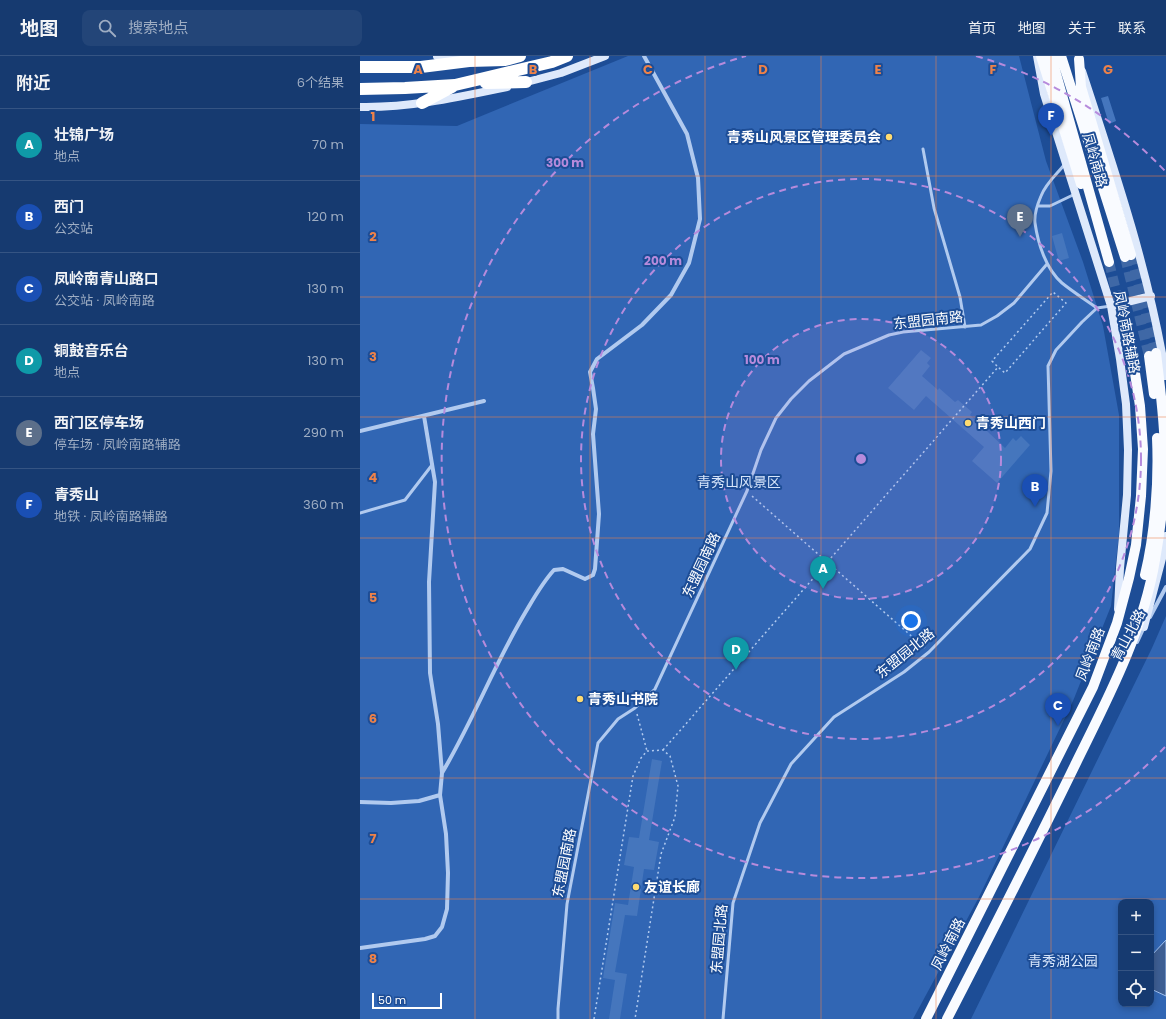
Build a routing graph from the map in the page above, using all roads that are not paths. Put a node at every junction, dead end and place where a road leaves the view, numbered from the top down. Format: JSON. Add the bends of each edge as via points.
{"nodes":[{"id":1,"x":437,"y":56,"type":"edge"},
{"id":2,"x":483,"y":56,"type":"edge"},
{"id":3,"x":520,"y":56,"type":"edge"},
{"id":4,"x":566,"y":56,"type":"edge"},
{"id":5,"x":605,"y":56,"type":"edge"},
{"id":6,"x":644,"y":56,"type":"edge"},
{"id":7,"x":1036,"y":56,"type":"edge"},
{"id":8,"x":1041,"y":56,"type":"edge"},
{"id":9,"x":1051,"y":56,"type":"edge"},
{"id":10,"x":1078,"y":58,"type":"edge"},
{"id":11,"x":469,"y":61,"type":"junction"},
{"id":12,"x":1059,"y":62,"type":"edge"},
{"id":13,"x":360,"y":67,"type":"edge"},
{"id":14,"x":526,"y":82,"type":"junction"},
{"id":15,"x":454,"y":85,"type":"junction"},
{"id":16,"x":360,"y":89,"type":"edge"},
{"id":17,"x":422,"y":103,"type":"junction"},
{"id":18,"x":360,"y":107,"type":"edge"},
{"id":19,"x":923,"y":149,"type":"dead end"},
{"id":20,"x":1066,"y":164,"type":"junction"},
{"id":21,"x":1074,"y":194,"type":"junction"},
{"id":22,"x":1038,"y":206,"type":"junction"},
{"id":23,"x":1100,"y":227,"type":"junction"},
{"id":24,"x":1109,"y":262,"type":"tunnel mouth"},
{"id":25,"x":1047,"y":264,"type":"junction"},
{"id":26,"x":1151,"y":296,"type":"junction"},
{"id":27,"x":1111,"y":306,"type":"junction"},
{"id":28,"x":1097,"y":308,"type":"junction"},
{"id":29,"x":965,"y":327,"type":"junction"},
{"id":30,"x":1152,"y":355,"type":"tunnel mouth"},
{"id":31,"x":1134,"y":360,"type":"tunnel mouth"},
{"id":32,"x":1166,"y":376,"type":"edge"},
{"id":33,"x":484,"y":401,"type":"dead end"},
{"id":34,"x":424,"y":416,"type":"junction"},
{"id":35,"x":360,"y":431,"type":"edge"},
{"id":36,"x":432,"y":465,"type":"junction"},
{"id":37,"x":360,"y":513,"type":"edge"},
{"id":38,"x":1166,"y":536,"type":"edge"},
{"id":39,"x":1166,"y":587,"type":"edge"},
{"id":40,"x":1117,"y":623,"type":"junction"},
{"id":41,"x":1144,"y":627,"type":"junction"},
{"id":42,"x":1110,"y":694,"type":"junction"},
{"id":43,"x":442,"y":773,"type":"junction"},
{"id":44,"x":440,"y":795,"type":"junction"},
{"id":45,"x":360,"y":802,"type":"edge"},
{"id":46,"x":360,"y":948,"type":"edge"},
{"id":47,"x":558,"y":1019,"type":"edge"},
{"id":48,"x":723,"y":1019,"type":"edge"},
{"id":49,"x":926,"y":1019,"type":"edge"},
{"id":50,"x":947,"y":1019,"type":"edge"}],
"edges":[{"from":1,"to":11,"type":"street"},
{"from":2,"to":11,"type":"street"},
{"from":3,"to":11,"type":"highway","via":[[505,60]]},
{"from":4,"to":15,"type":"highway","via":[[552,62]]},
{"from":5,"to":14,"type":"street","via":[[561,73]]},
{"from":6,"to":43,"type":"street","via":[[687,134],[698,178],[700,219],[689,263],[671,295],[642,325],[597,359],[590,372],[596,409],[593,434],[599,514],[593,575],[585,579],[563,569],[554,570],[545,580],[512,636]]},
{"from":7,"to":20,"type":"street","name":"凤岭南路辅路","via":[[1044,94]]},
{"from":8,"to":23,"type":"main road","via":[[1082,188]]},
{"from":9,"to":12,"type":"main road"},
{"from":10,"to":12,"type":"main road","name":"凤岭南路","via":[[1081,87],[1128,256]]},
{"from":10,"to":26,"type":"street","name":"凤岭南路辅路"},
{"from":11,"to":13,"type":"highway","via":[[421,67]]},
{"from":12,"to":23,"type":"main road","name":"凤岭南路"},
{"from":14,"to":15,"type":"highway"},
{"from":14,"to":17,"type":"street"},
{"from":15,"to":16,"type":"highway"},
{"from":15,"to":17,"type":"highway"},
{"from":17,"to":18,"type":"street"},
{"from":19,"to":29,"type":"lane","via":[[934,208],[960,297]]},
{"from":20,"to":21,"type":"street","name":"凤岭南路辅路"},
{"from":20,"to":22,"type":"lane","via":[[1046,185]]},
{"from":21,"to":22,"type":"lane","via":[[1050,206]]},
{"from":21,"to":27,"type":"street","name":"凤岭南路辅路"},
{"from":22,"to":25,"type":"lane","via":[[1035,221]]},
{"from":23,"to":24,"type":"main road","name":"凤岭南路"},
{"from":25,"to":28,"type":"lane","via":[[1061,282]]},
{"from":25,"to":29,"type":"lane","name":"东盟园南路","via":[[1014,303],[981,325]]},
{"from":26,"to":27,"type":"street"},
{"from":26,"to":32,"type":"street","name":"凤岭南路辅路"},
{"from":27,"to":28,"type":"lane"},
{"from":27,"to":40,"type":"street","name":"凤岭南路辅路","via":[[1126,404],[1128,450]]},
{"from":28,"to":48,"type":"lane","name":"东盟园北路","via":[[1056,350],[1048,366],[1051,471],[1047,513],[1030,549],[929,652],[904,672],[834,717],[791,764],[760,823],[733,903]]},
{"from":29,"to":47,"type":"lane","name":"东盟园南路","via":[[889,335],[844,354],[791,399],[776,418],[761,450],[747,491],[655,689],[635,708],[618,719],[598,743],[567,904]]},
{"from":30,"to":42,"type":"main road","via":[[1158,457],[1155,509],[1147,568],[1135,618]]},
{"from":31,"to":40,"type":"main road","name":"凤岭南路","via":[[1143,449],[1141,496],[1136,545]]},
{"from":33,"to":34,"type":"street"},
{"from":34,"to":35,"type":"street"},
{"from":34,"to":36,"type":"street"},
{"from":36,"to":37,"type":"lane","via":[[405,500]]},
{"from":36,"to":43,"type":"street","via":[[434,482],[429,582],[430,673]]},
{"from":38,"to":41,"type":"street"},
{"from":39,"to":41,"type":"street","name":"青山北路"},
{"from":40,"to":49,"type":"main road","name":"凤岭南路","via":[[1093,687]]},
{"from":41,"to":42,"type":"street","name":"青山北路"},
{"from":42,"to":50,"type":"main road"},
{"from":43,"to":44,"type":"street"},
{"from":44,"to":45,"type":"street","via":[[419,801]]},
{"from":44,"to":46,"type":"street","via":[[448,873],[447,909],[442,927],[435,936],[425,939]]}]}
